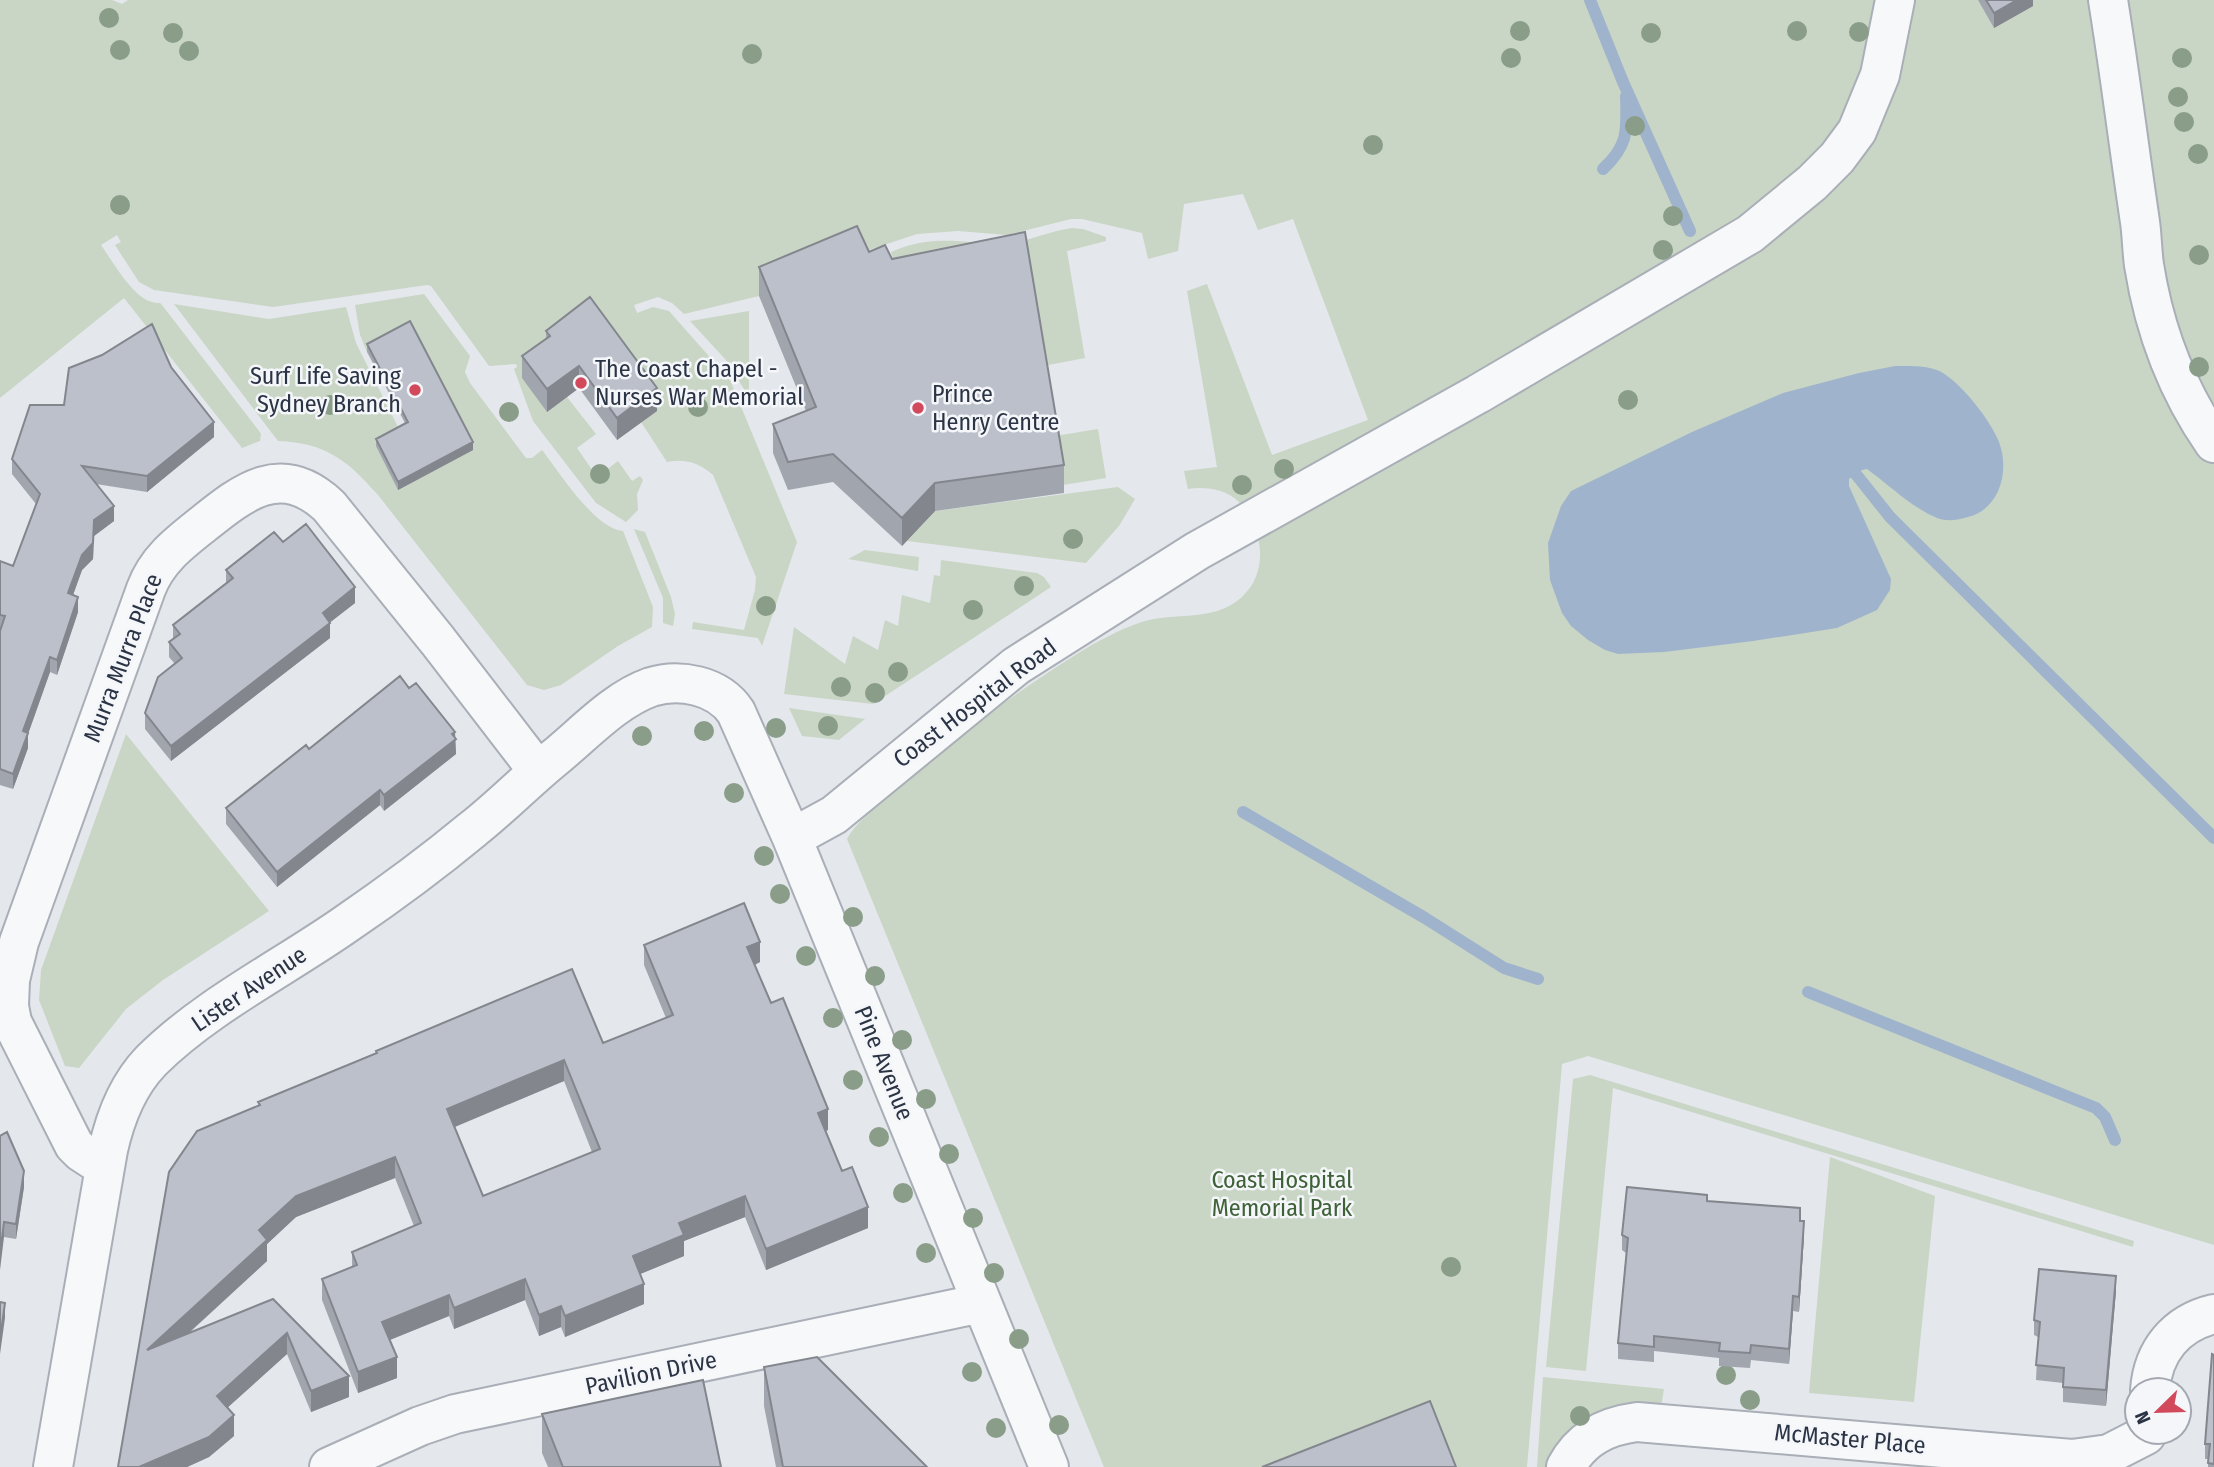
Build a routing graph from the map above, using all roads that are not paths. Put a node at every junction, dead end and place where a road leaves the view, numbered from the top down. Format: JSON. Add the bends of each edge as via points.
{"nodes":[{"id":1,"x":1895,"y":0,"type":"edge"},
{"id":2,"x":2108,"y":0,"type":"edge"},
{"id":3,"x":2214,"y":443,"type":"edge"},
{"id":4,"x":691,"y":684,"type":"joint"},
{"id":5,"x":538,"y":771,"type":"junction"},
{"id":6,"x":792,"y":838,"type":"junction"},
{"id":7,"x":104,"y":1167,"type":"junction"},
{"id":8,"x":982,"y":1303,"type":"junction"},
{"id":9,"x":2214,"y":1314,"type":"edge"},
{"id":10,"x":2153,"y":1376,"type":"edge"},
{"id":11,"x":2141,"y":1446,"type":"edge"},
{"id":12,"x":53,"y":1467,"type":"edge"},
{"id":13,"x":328,"y":1467,"type":"edge"},
{"id":14,"x":1049,"y":1467,"type":"edge"},
{"id":15,"x":1566,"y":1467,"type":"edge"}],
"edges":[{"from":1,"to":6,"type":"street","name":"Coast Hospital Road","via":[[1880,75],[1857,131],[1837,158],[1787,205],[1704,262],[1197,551],[1016,666],[834,815]]},
{"from":2,"to":3,"type":"street","via":[[2152,304],[2178,379]]},
{"from":4,"to":5,"type":"street","name":"Lister Avenue","via":[[666,683],[640,692]]},
{"from":4,"to":6,"type":"street","name":"Pine Avenue","via":[[734,708]]},
{"from":5,"to":7,"type":"street","name":"Lister Avenue","via":[[389,894],[173,1040],[128,1094]]},
{"from":5,"to":7,"type":"street","name":"Murra Murra Place","via":[[430,631],[317,496],[287,485],[251,490],[174,547],[149,582],[19,942],[10,980],[10,1015],[19,1039],[74,1145]]},
{"from":6,"to":8,"type":"street","name":"Pine Avenue"},
{"from":7,"to":12,"type":"street","name":"Lister Avenue"},
{"from":8,"to":13,"type":"street","name":"Pavilion Drive","via":[[455,1414]]},
{"from":8,"to":14,"type":"street","name":"Pine Avenue"},
{"from":9,"to":10,"type":"street","via":[[2183,1326],[2166,1343],[2157,1356]]},
{"from":11,"to":15,"type":"street","name":"McMaster Place","via":[[2072,1459],[1637,1422],[1596,1434],[1578,1448]]}]}
